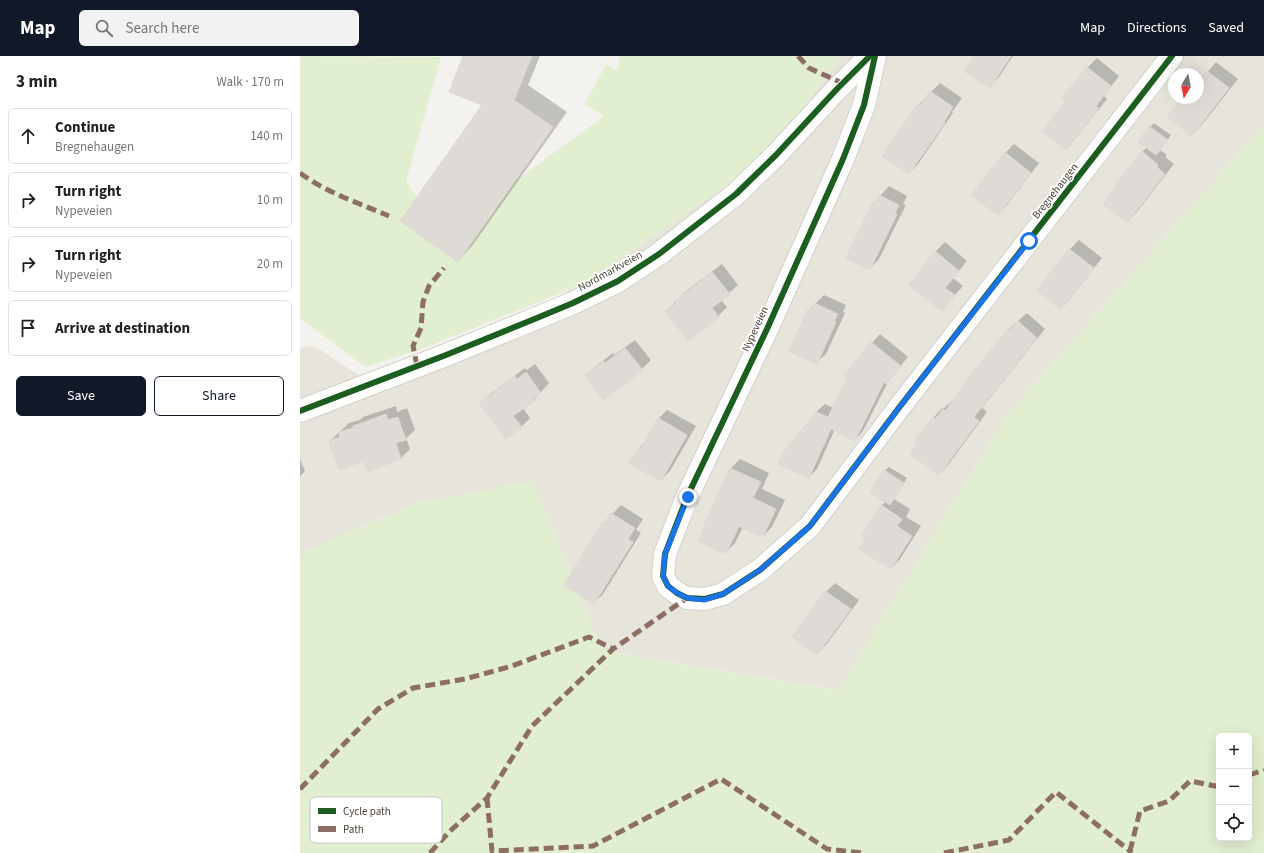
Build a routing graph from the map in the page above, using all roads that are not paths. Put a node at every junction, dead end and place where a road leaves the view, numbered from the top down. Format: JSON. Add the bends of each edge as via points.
{"nodes":[{"id":1,"x":870,"y":56,"type":"edge"},
{"id":2,"x":875,"y":56,"type":"edge"},
{"id":3,"x":1172,"y":56,"type":"edge"},
{"id":4,"x":300,"y":411,"type":"edge"},
{"id":5,"x":687,"y":598,"type":"joint"}],
"edges":[{"from":1,"to":4,"type":"street","name":"Nordmarkveien","via":[[736,194],[659,254],[618,281],[573,303],[432,361]]},
{"from":2,"to":5,"type":"street","name":"Nypeveien","via":[[864,105],[843,159],[688,497],[665,554],[663,576],[668,586]]},
{"from":3,"to":5,"type":"street","name":"Bregnehaugen","via":[[810,526],[760,570],[723,594],[704,600]]}]}
